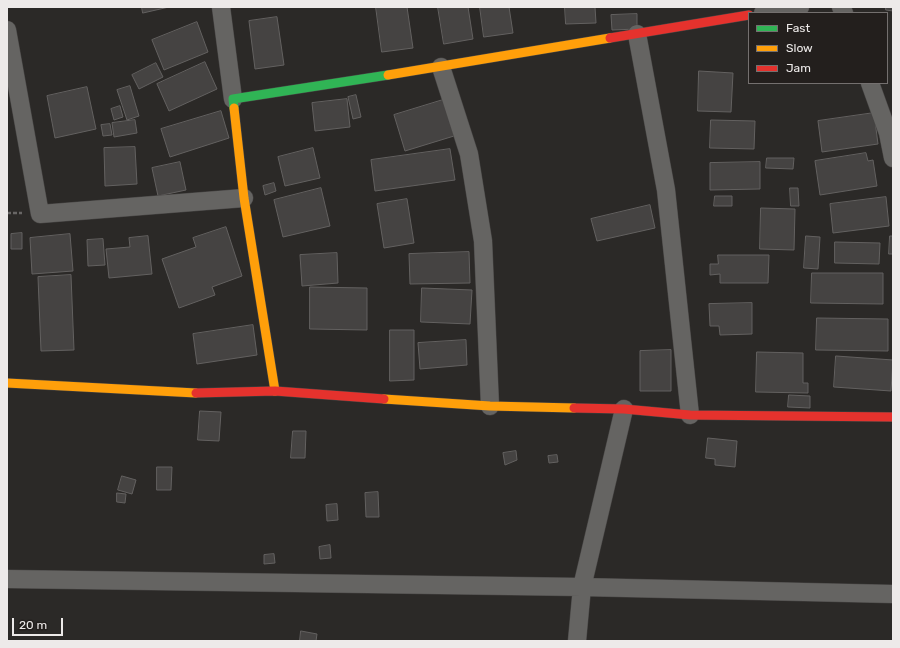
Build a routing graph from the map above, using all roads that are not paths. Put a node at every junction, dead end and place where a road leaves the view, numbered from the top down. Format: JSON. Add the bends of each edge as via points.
{"nodes":[{"id":1,"x":221,"y":7,"type":"edge"},
{"id":2,"x":800,"y":7,"type":"edge"},
{"id":3,"x":770,"y":12,"type":"edge"},
{"id":4,"x":748,"y":15,"type":"edge"},
{"id":5,"x":7,"y":30,"type":"edge"},
{"id":6,"x":637,"y":34,"type":"junction"},
{"id":7,"x":441,"y":67,"type":"junction"},
{"id":8,"x":870,"y":84,"type":"edge"},
{"id":9,"x":233,"y":99,"type":"junction"},
{"id":10,"x":893,"y":158,"type":"edge"},
{"id":11,"x":244,"y":198,"type":"junction"},
{"id":12,"x":7,"y":383,"type":"edge"},
{"id":13,"x":276,"y":391,"type":"junction"},
{"id":14,"x":490,"y":406,"type":"junction"},
{"id":15,"x":624,"y":409,"type":"junction"},
{"id":16,"x":690,"y":415,"type":"junction"},
{"id":17,"x":893,"y":418,"type":"edge"},
{"id":18,"x":7,"y":579,"type":"edge"},
{"id":19,"x":582,"y":587,"type":"junction"},
{"id":20,"x":893,"y":594,"type":"edge"},
{"id":21,"x":577,"y":641,"type":"edge"}],
"edges":[{"from":1,"to":9,"type":"street"},
{"from":2,"to":3,"type":"street"},
{"from":4,"to":6,"type":"street"},
{"from":5,"to":11,"type":"street","via":[[40,214]]},
{"from":6,"to":7,"type":"street"},
{"from":6,"to":16,"type":"street","via":[[666,190]]},
{"from":7,"to":9,"type":"street"},
{"from":7,"to":14,"type":"street","via":[[469,154],[483,241]]},
{"from":8,"to":10,"type":"street","via":[[888,133]]},
{"from":9,"to":11,"type":"street"},
{"from":11,"to":13,"type":"street"},
{"from":12,"to":13,"type":"street","via":[[192,394]]},
{"from":13,"to":14,"type":"street"},
{"from":14,"to":15,"type":"street"},
{"from":15,"to":16,"type":"street"},
{"from":15,"to":19,"type":"street"},
{"from":16,"to":17,"type":"street"},
{"from":18,"to":19,"type":"street"},
{"from":19,"to":20,"type":"street"},
{"from":19,"to":21,"type":"street"}]}
